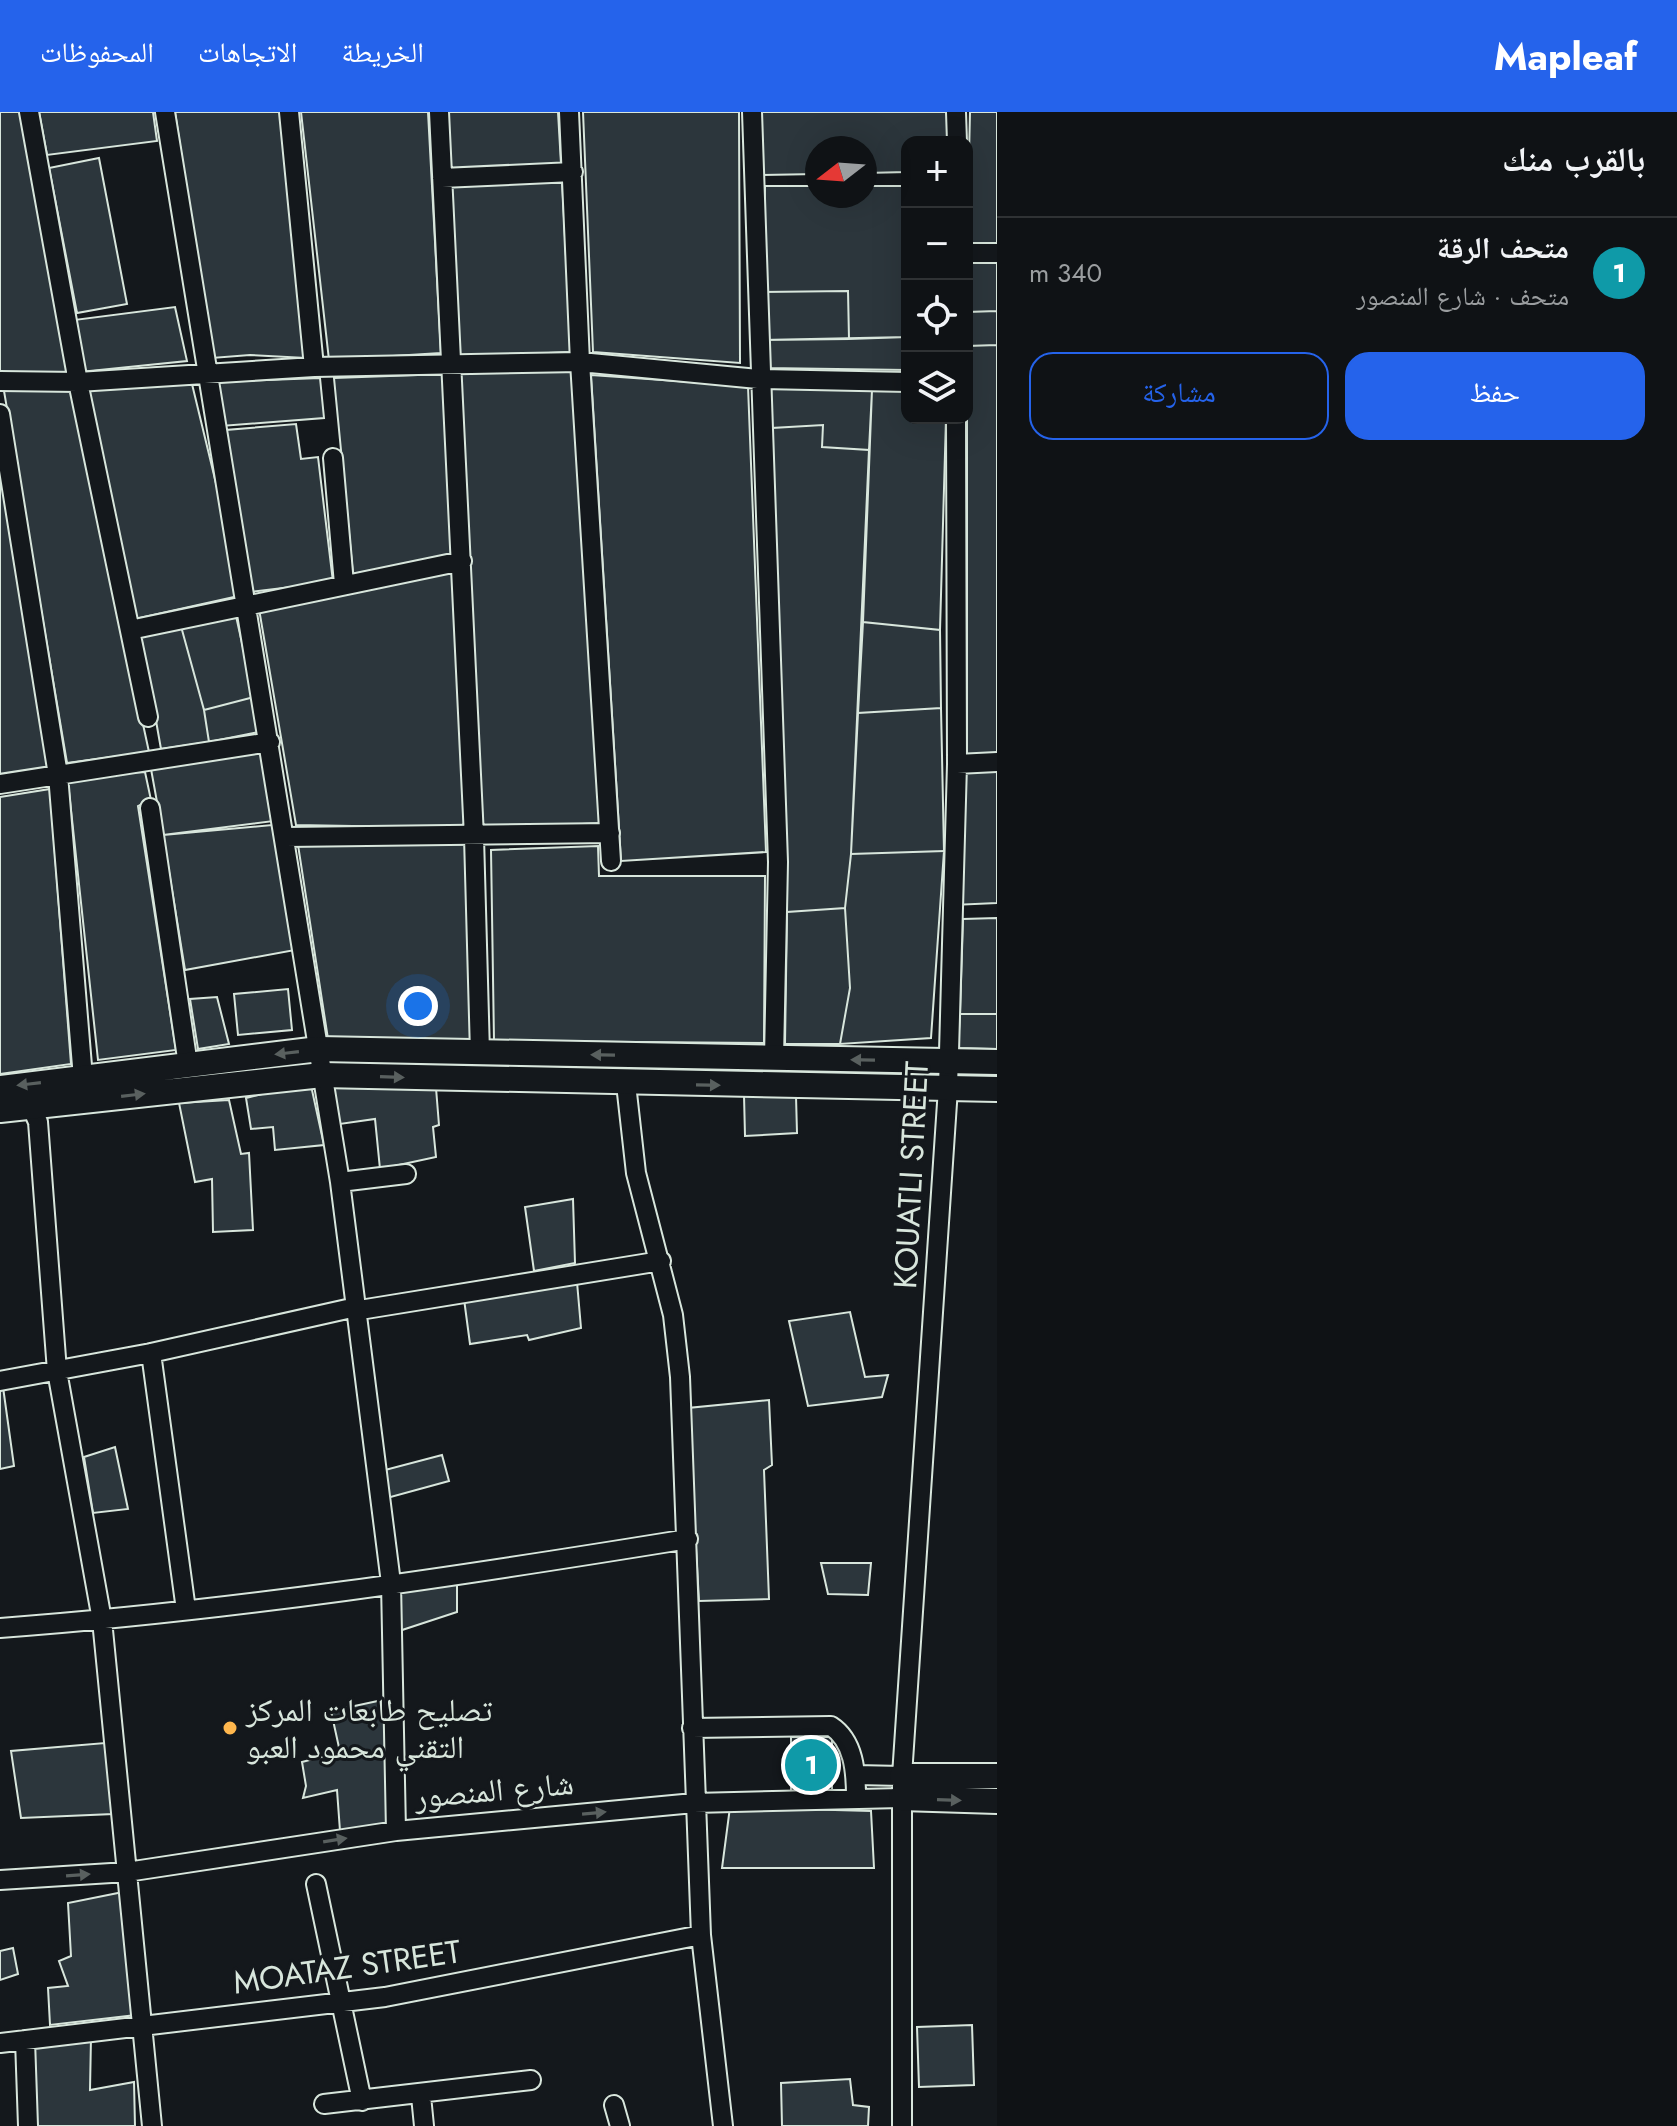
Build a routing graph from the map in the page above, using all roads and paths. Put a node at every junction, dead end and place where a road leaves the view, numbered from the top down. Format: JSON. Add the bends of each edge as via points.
{"nodes":[{"id":1,"x":29,"y":112,"type":"edge"},
{"id":2,"x":165,"y":112,"type":"edge"},
{"id":3,"x":289,"y":112,"type":"edge"},
{"id":4,"x":439,"y":112,"type":"edge"},
{"id":5,"x":569,"y":112,"type":"edge"},
{"id":6,"x":752,"y":112,"type":"edge"},
{"id":7,"x":956,"y":112,"type":"edge"},
{"id":8,"x":957,"y":136,"type":"edge"},
{"id":9,"x":573,"y":172,"type":"junction"},
{"id":10,"x":442,"y":178,"type":"junction"},
{"id":11,"x":973,"y":253,"type":"edge"},
{"id":12,"x":997,"y":253,"type":"edge"},
{"id":13,"x":580,"y":362,"type":"junction"},
{"id":14,"x":453,"y":363,"type":"junction"},
{"id":15,"x":314,"y":367,"type":"junction"},
{"id":16,"x":207,"y":373,"type":"junction"},
{"id":17,"x":758,"y":379,"type":"junction"},
{"id":18,"x":0,"y":381,"type":"edge"},
{"id":19,"x":78,"y":382,"type":"junction"},
{"id":20,"x":901,"y":382,"type":"edge"},
{"id":21,"x":0,"y":414,"type":"edge"},
{"id":22,"x":956,"y":424,"type":"edge"},
{"id":23,"x":333,"y":458,"type":"dead end"},
{"id":24,"x":462,"y":561,"type":"junction"},
{"id":25,"x":344,"y":584,"type":"junction"},
{"id":26,"x":245,"y":603,"type":"junction"},
{"id":27,"x":130,"y":630,"type":"junction"},
{"id":28,"x":148,"y":717,"type":"dead end"},
{"id":29,"x":270,"y":742,"type":"junction"},
{"id":30,"x":997,"y":762,"type":"edge"},
{"id":31,"x":957,"y":764,"type":"junction"},
{"id":32,"x":58,"y":775,"type":"junction"},
{"id":33,"x":0,"y":784,"type":"edge"},
{"id":34,"x":150,"y":808,"type":"dead end"},
{"id":35,"x":610,"y":833,"type":"junction"},
{"id":36,"x":286,"y":837,"type":"junction"},
{"id":37,"x":474,"y":837,"type":"junction"},
{"id":38,"x":611,"y":861,"type":"dead end"},
{"id":39,"x":319,"y":1049,"type":"junction"},
{"id":40,"x":480,"y":1053,"type":"junction"},
{"id":41,"x":774,"y":1058,"type":"junction"},
{"id":42,"x":948,"y":1061,"type":"junction"},
{"id":43,"x":997,"y":1062,"type":"edge"},
{"id":44,"x":188,"y":1065,"type":"junction"},
{"id":45,"x":322,"y":1075,"type":"junction"},
{"id":46,"x":83,"y":1078,"type":"junction"},
{"id":47,"x":626,"y":1084,"type":"junction"},
{"id":48,"x":0,"y":1088,"type":"edge"},
{"id":49,"x":948,"y":1088,"type":"junction"},
{"id":50,"x":997,"y":1089,"type":"edge"},
{"id":51,"x":31,"y":1106,"type":"junction"},
{"id":52,"x":0,"y":1110,"type":"edge"},
{"id":53,"x":406,"y":1174,"type":"dead end"},
{"id":54,"x":340,"y":1182,"type":"junction"},
{"id":55,"x":661,"y":1261,"type":"junction"},
{"id":56,"x":356,"y":1307,"type":"junction"},
{"id":57,"x":151,"y":1353,"type":"junction"},
{"id":58,"x":57,"y":1371,"type":"junction"},
{"id":59,"x":0,"y":1381,"type":"edge"},
{"id":60,"x":688,"y":1539,"type":"junction"},
{"id":61,"x":391,"y":1583,"type":"junction"},
{"id":62,"x":186,"y":1610,"type":"junction"},
{"id":63,"x":102,"y":1620,"type":"junction"},
{"id":64,"x":0,"y":1628,"type":"edge"},
{"id":65,"x":692,"y":1728,"type":"junction"},
{"id":66,"x":856,"y":1775,"type":"junction"},
{"id":67,"x":997,"y":1776,"type":"edge"},
{"id":68,"x":902,"y":1787,"type":"junction"},
{"id":69,"x":856,"y":1797,"type":"junction"},
{"id":70,"x":997,"y":1801,"type":"edge"},
{"id":71,"x":694,"y":1803,"type":"junction"},
{"id":72,"x":396,"y":1831,"type":"junction"},
{"id":73,"x":127,"y":1872,"type":"junction"},
{"id":74,"x":0,"y":1880,"type":"edge"},
{"id":75,"x":316,"y":1884,"type":"dead end"},
{"id":76,"x":701,"y":1935,"type":"junction"},
{"id":77,"x":342,"y":2002,"type":"junction"},
{"id":78,"x":145,"y":2025,"type":"junction"},
{"id":79,"x":25,"y":2040,"type":"junction"},
{"id":80,"x":0,"y":2043,"type":"edge"},
{"id":81,"x":531,"y":2080,"type":"dead end"},
{"id":82,"x":421,"y":2096,"type":"junction"},
{"id":83,"x":362,"y":2101,"type":"junction"},
{"id":84,"x":324,"y":2104,"type":"dead end"},
{"id":85,"x":614,"y":2105,"type":"dead end"},
{"id":86,"x":28,"y":2126,"type":"edge"},
{"id":87,"x":152,"y":2126,"type":"edge"},
{"id":88,"x":424,"y":2126,"type":"edge"},
{"id":89,"x":620,"y":2126,"type":"edge"},
{"id":90,"x":723,"y":2126,"type":"edge"},
{"id":91,"x":902,"y":2126,"type":"edge"}],
"edges":[{"from":1,"to":19,"type":"street"},
{"from":2,"to":16,"type":"street"},
{"from":3,"to":15,"type":"street"},
{"from":4,"to":10,"type":"street"},
{"from":5,"to":9,"type":"street"},
{"from":6,"to":17,"type":"street"},
{"from":7,"to":8,"type":"street"},
{"from":9,"to":10,"type":"street"},
{"from":9,"to":13,"type":"street"},
{"from":10,"to":14,"type":"street"},
{"from":11,"to":12,"type":"street"},
{"from":13,"to":14,"type":"street"},
{"from":13,"to":17,"type":"street"},
{"from":13,"to":35,"type":"street"},
{"from":14,"to":15,"type":"street"},
{"from":14,"to":24,"type":"street"},
{"from":15,"to":16,"type":"street"},
{"from":16,"to":19,"type":"street"},
{"from":16,"to":26,"type":"street"},
{"from":17,"to":20,"type":"street"},
{"from":17,"to":41,"type":"street","via":[[778,862]]},
{"from":18,"to":19,"type":"street"},
{"from":19,"to":27,"type":"street"},
{"from":21,"to":32,"type":"street"},
{"from":22,"to":31,"type":"street","name":"KOUATLI STREET"},
{"from":23,"to":25,"type":"street"},
{"from":24,"to":25,"type":"street"},
{"from":24,"to":37,"type":"street"},
{"from":25,"to":26,"type":"street"},
{"from":26,"to":27,"type":"street"},
{"from":26,"to":29,"type":"street"},
{"from":27,"to":28,"type":"street"},
{"from":29,"to":32,"type":"street"},
{"from":29,"to":36,"type":"street"},
{"from":30,"to":31,"type":"street"},
{"from":31,"to":42,"type":"street","name":"KOUATLI STREET"},
{"from":32,"to":33,"type":"street"},
{"from":32,"to":46,"type":"street"},
{"from":34,"to":44,"type":"street"},
{"from":35,"to":37,"type":"street"},
{"from":35,"to":38,"type":"street"},
{"from":36,"to":37,"type":"street"},
{"from":36,"to":39,"type":"street"},
{"from":37,"to":40,"type":"street"},
{"from":39,"to":40,"type":"main road"},
{"from":39,"to":44,"type":"main road","one_way":true},
{"from":39,"to":45,"type":"street"},
{"from":41,"to":40,"type":"main road","one_way":true},
{"from":42,"to":41,"type":"main road","one_way":true},
{"from":42,"to":43,"type":"main road"},
{"from":42,"to":49,"type":"street","name":"KOUATLI STREET"},
{"from":44,"to":46,"type":"main road"},
{"from":45,"to":47,"type":"main road","one_way":true},
{"from":51,"to":45,"type":"main road","one_way":true},
{"from":45,"to":54,"type":"street"},
{"from":46,"to":48,"type":"main road","one_way":true},
{"from":47,"to":49,"type":"main road","one_way":true},
{"from":47,"to":55,"type":"street","via":[[636,1173]]},
{"from":49,"to":50,"type":"main road"},
{"from":49,"to":68,"type":"street","name":"KOUATLI STREET"},
{"from":51,"to":52,"type":"main road"},
{"from":51,"to":58,"type":"street","via":[[38,1122]]},
{"from":53,"to":54,"type":"street"},
{"from":54,"to":56,"type":"street"},
{"from":55,"to":56,"type":"street"},
{"from":55,"to":60,"type":"street","via":[[680,1377]]},
{"from":56,"to":57,"type":"street"},
{"from":56,"to":61,"type":"street"},
{"from":57,"to":58,"type":"street"},
{"from":57,"to":62,"type":"street"},
{"from":58,"to":59,"type":"street"},
{"from":58,"to":63,"type":"street"},
{"from":60,"to":61,"type":"street"},
{"from":60,"to":65,"type":"street"},
{"from":61,"to":62,"type":"street"},
{"from":61,"to":72,"type":"street"},
{"from":62,"to":63,"type":"street"},
{"from":63,"to":64,"type":"street"},
{"from":63,"to":73,"type":"street"},
{"from":65,"to":66,"type":"street","via":[[824,1723],[847,1742]]},
{"from":65,"to":71,"type":"street"},
{"from":66,"to":68,"type":"street","name":"شارع المنصور"},
{"from":66,"to":69,"type":"street"},
{"from":67,"to":68,"type":"main road","name":"شارع المنصور"},
{"from":68,"to":69,"type":"street","name":"شارع المنصور"},
{"from":68,"to":70,"type":"main road","name":"شارع المنصور","one_way":true},
{"from":68,"to":91,"type":"street","name":"KOUATLI STREET"},
{"from":69,"to":71,"type":"street","name":"شارع المنصور"},
{"from":72,"to":71,"type":"street","name":"شارع المنصور","one_way":true},
{"from":71,"to":76,"type":"street"},
{"from":73,"to":72,"type":"street","name":"شارع المنصور","one_way":true},
{"from":74,"to":73,"type":"street","name":"شارع المنصور","one_way":true},
{"from":73,"to":78,"type":"street"},
{"from":75,"to":77,"type":"street"},
{"from":76,"to":77,"type":"street","name":"MOATAZ STREET"},
{"from":76,"to":90,"type":"street"},
{"from":77,"to":78,"type":"street","name":"MOATAZ STREET"},
{"from":77,"to":83,"type":"street"},
{"from":78,"to":79,"type":"street","name":"MOATAZ STREET"},
{"from":78,"to":87,"type":"street"},
{"from":79,"to":80,"type":"street","name":"MOATAZ STREET"},
{"from":79,"to":86,"type":"street"},
{"from":81,"to":82,"type":"street"},
{"from":82,"to":83,"type":"street"},
{"from":82,"to":88,"type":"street"},
{"from":83,"to":84,"type":"street"},
{"from":85,"to":89,"type":"street"}]}
